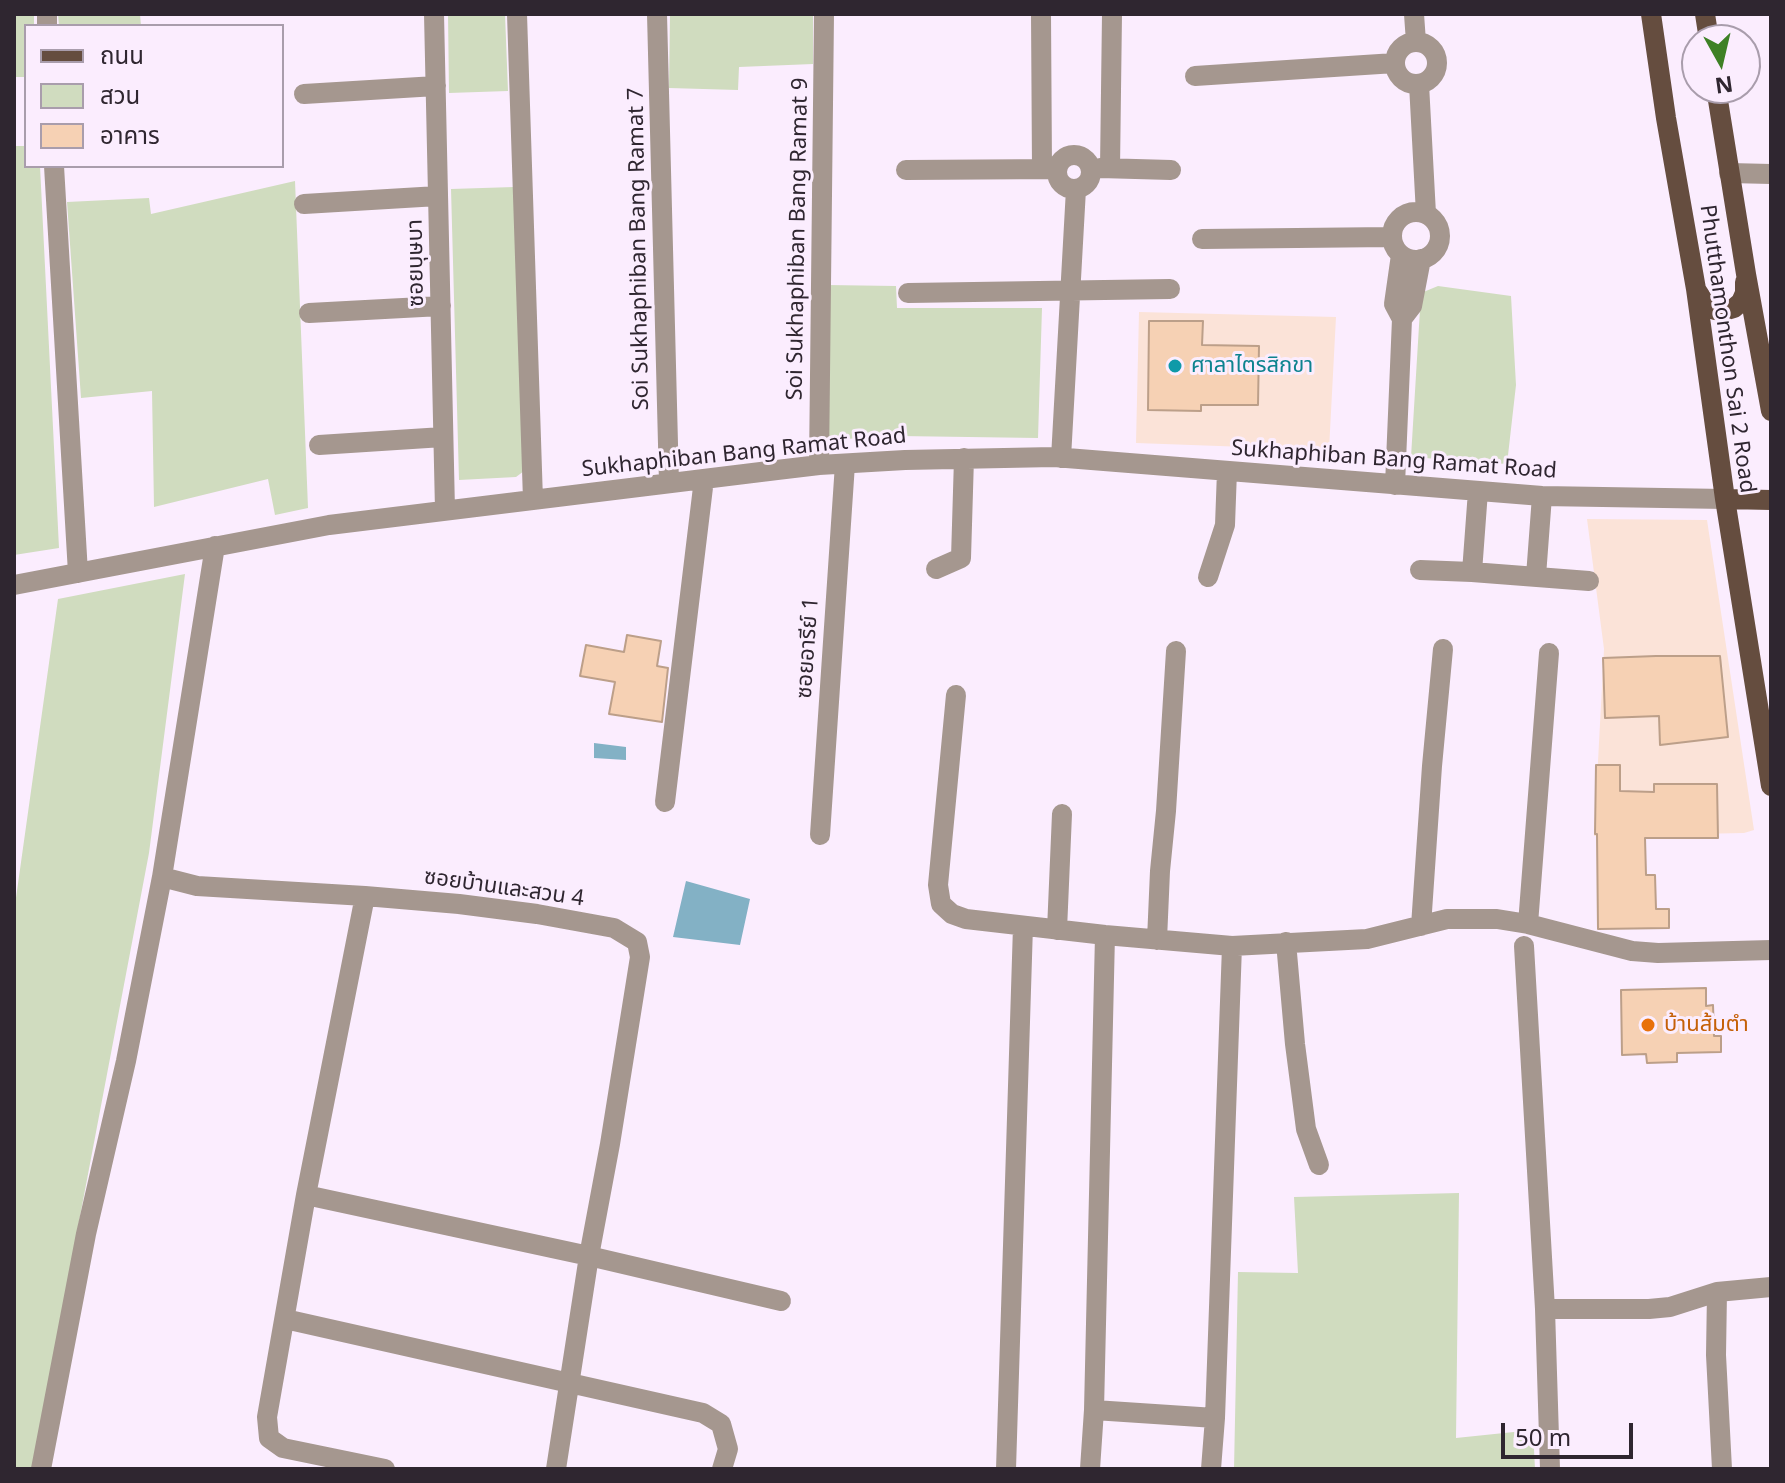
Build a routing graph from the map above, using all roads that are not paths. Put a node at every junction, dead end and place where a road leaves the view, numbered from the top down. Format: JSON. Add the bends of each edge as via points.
{"nodes":[{"id":1,"x":434,"y":14,"type":"edge"},
{"id":2,"x":517,"y":14,"type":"edge"},
{"id":3,"x":657,"y":14,"type":"edge"},
{"id":4,"x":824,"y":14,"type":"edge"},
{"id":5,"x":1041,"y":14,"type":"edge"},
{"id":6,"x":1112,"y":14,"type":"edge"},
{"id":7,"x":1414,"y":14,"type":"edge"},
{"id":8,"x":1651,"y":14,"type":"edge"},
{"id":9,"x":1416,"y":42,"type":"junction"},
{"id":10,"x":1395,"y":63,"type":"junction"},
{"id":11,"x":1195,"y":76,"type":"dead end"},
{"id":12,"x":1419,"y":84,"type":"junction"},
{"id":13,"x":436,"y":86,"type":"junction"},
{"id":14,"x":304,"y":94,"type":"dead end"},
{"id":15,"x":1718,"y":104,"type":"edge"},
{"id":16,"x":54,"y":168,"type":"edge"},
{"id":17,"x":1100,"y":168,"type":"junction"},
{"id":18,"x":1050,"y":169,"type":"junction"},
{"id":19,"x":906,"y":170,"type":"dead end"},
{"id":20,"x":1171,"y":170,"type":"dead end"},
{"id":21,"x":1729,"y":173,"type":"junction"},
{"id":22,"x":1771,"y":174,"type":"edge"},
{"id":23,"x":1076,"y":189,"type":"junction"},
{"id":24,"x":438,"y":196,"type":"junction"},
{"id":25,"x":304,"y":204,"type":"dead end"},
{"id":26,"x":1426,"y":214,"type":"junction"},
{"id":27,"x":1391,"y":237,"type":"junction"},
{"id":28,"x":1202,"y":239,"type":"dead end"},
{"id":29,"x":1411,"y":257,"type":"junction"},
{"id":30,"x":1746,"y":274,"type":"junction"},
{"id":31,"x":1170,"y":289,"type":"dead end"},
{"id":32,"x":1696,"y":289,"type":"junction"},
{"id":33,"x":1070,"y":291,"type":"junction"},
{"id":34,"x":908,"y":293,"type":"dead end"},
{"id":35,"x":441,"y":306,"type":"junction"},
{"id":36,"x":309,"y":313,"type":"dead end"},
{"id":37,"x":1771,"y":411,"type":"edge"},
{"id":38,"x":443,"y":437,"type":"junction"},
{"id":39,"x":319,"y":445,"type":"dead end"},
{"id":40,"x":964,"y":458,"type":"junction"},
{"id":41,"x":1061,"y":458,"type":"junction"},
{"id":42,"x":845,"y":464,"type":"junction"},
{"id":43,"x":819,"y":465,"type":"junction"},
{"id":44,"x":1227,"y":471,"type":"junction"},
{"id":45,"x":704,"y":479,"type":"junction"},
{"id":46,"x":669,"y":483,"type":"junction"},
{"id":47,"x":1395,"y":485,"type":"junction"},
{"id":48,"x":1478,"y":491,"type":"junction"},
{"id":49,"x":1542,"y":496,"type":"junction"},
{"id":50,"x":1725,"y":499,"type":"junction"},
{"id":51,"x":533,"y":500,"type":"junction"},
{"id":52,"x":1771,"y":500,"type":"edge"},
{"id":53,"x":445,"y":510,"type":"junction"},
{"id":54,"x":215,"y":546,"type":"junction"},
{"id":55,"x":936,"y":569,"type":"dead end"},
{"id":56,"x":1420,"y":570,"type":"dead end"},
{"id":57,"x":1472,"y":572,"type":"junction"},
{"id":58,"x":78,"y":573,"type":"junction"},
{"id":59,"x":1536,"y":576,"type":"junction"},
{"id":60,"x":1208,"y":577,"type":"dead end"},
{"id":61,"x":1589,"y":581,"type":"dead end"},
{"id":62,"x":14,"y":585,"type":"edge"},
{"id":63,"x":1443,"y":649,"type":"dead end"},
{"id":64,"x":1176,"y":651,"type":"dead end"},
{"id":65,"x":1549,"y":653,"type":"dead end"},
{"id":66,"x":956,"y":695,"type":"dead end"},
{"id":67,"x":1771,"y":703,"type":"edge"},
{"id":68,"x":1762,"y":733,"type":"junction"},
{"id":69,"x":1771,"y":786,"type":"edge"},
{"id":70,"x":665,"y":802,"type":"dead end"},
{"id":71,"x":1062,"y":814,"type":"dead end"},
{"id":72,"x":820,"y":835,"type":"dead end"},
{"id":73,"x":162,"y":877,"type":"junction"},
{"id":74,"x":365,"y":896,"type":"junction"},
{"id":75,"x":1528,"y":924,"type":"junction"},
{"id":76,"x":1023,"y":926,"type":"junction"},
{"id":77,"x":1421,"y":926,"type":"junction"},
{"id":78,"x":1057,"y":930,"type":"junction"},
{"id":79,"x":1105,"y":935,"type":"junction"},
{"id":80,"x":1157,"y":940,"type":"junction"},
{"id":81,"x":1286,"y":942,"type":"junction"},
{"id":82,"x":1232,"y":946,"type":"junction"},
{"id":83,"x":1524,"y":946,"type":"dead end"},
{"id":84,"x":1771,"y":950,"type":"edge"},
{"id":85,"x":1319,"y":1165,"type":"dead end"},
{"id":86,"x":306,"y":1195,"type":"junction"},
{"id":87,"x":589,"y":1256,"type":"junction"},
{"id":88,"x":1771,"y":1287,"type":"edge"},
{"id":89,"x":1717,"y":1292,"type":"junction"},
{"id":90,"x":781,"y":1301,"type":"dead end"},
{"id":91,"x":1545,"y":1309,"type":"junction"},
{"id":92,"x":285,"y":1319,"type":"junction"},
{"id":93,"x":569,"y":1383,"type":"junction"},
{"id":94,"x":1094,"y":1410,"type":"junction"},
{"id":95,"x":1215,"y":1418,"type":"junction"},
{"id":96,"x":41,"y":1469,"type":"edge"},
{"id":97,"x":385,"y":1469,"type":"edge"},
{"id":98,"x":556,"y":1469,"type":"edge"},
{"id":99,"x":722,"y":1469,"type":"edge"},
{"id":100,"x":1006,"y":1469,"type":"edge"},
{"id":101,"x":1090,"y":1469,"type":"edge"},
{"id":102,"x":1211,"y":1469,"type":"edge"},
{"id":103,"x":1550,"y":1469,"type":"edge"},
{"id":104,"x":1722,"y":1469,"type":"edge"}],
"edges":[{"from":1,"to":13,"type":"street","name":"ซอยบุษบา"},
{"from":2,"to":51,"type":"street"},
{"from":3,"to":46,"type":"street","name":"Soi Sukhaphiban Bang Ramat 7"},
{"from":4,"to":43,"type":"street","name":"Soi Sukhaphiban Bang Ramat 9"},
{"from":5,"to":18,"type":"street"},
{"from":6,"to":17,"type":"street"},
{"from":7,"to":9,"type":"street"},
{"from":8,"to":32,"type":"main road","name":"Phutthamonthon Sai 2 Road"},
{"from":9,"to":10,"type":"street","via":[[1401,48]]},
{"from":9,"to":12,"type":"street","via":[[1430,48],[1437,62],[1432,76]]},
{"from":10,"to":11,"type":"street"},
{"from":10,"to":12,"type":"street","via":[[1405,81]]},
{"from":12,"to":26,"type":"street"},
{"from":13,"to":14,"type":"street"},
{"from":13,"to":24,"type":"street","name":"ซอยบุษบา"},
{"from":15,"to":21,"type":"main road","name":"Phutthamonthon Sai 2 Road"},
{"from":16,"to":58,"type":"street"},
{"from":17,"to":18,"type":"street","via":[[1072,156]]},
{"from":17,"to":20,"type":"street"},
{"from":17,"to":23,"type":"street"},
{"from":18,"to":19,"type":"street"},
{"from":18,"to":23,"type":"street","via":[[1061,184]]},
{"from":21,"to":22,"type":"street"},
{"from":21,"to":30,"type":"main road","name":"Phutthamonthon Sai 2 Road"},
{"from":23,"to":33,"type":"street"},
{"from":24,"to":25,"type":"street"},
{"from":24,"to":35,"type":"street","name":"ซอยบุษบา"},
{"from":26,"to":27,"type":"street","via":[[1402,215]]},
{"from":26,"to":29,"type":"street","via":[[1437,224],[1440,238],[1434,252]]},
{"from":27,"to":28,"type":"street"},
{"from":27,"to":29,"type":"street","via":[[1394,247]]},
{"from":29,"to":47,"type":"street","via":[[1394,304],[1402,319]]},
{"from":30,"to":32,"type":"main road","via":[[1745,293],[1734,308],[1715,310]]},
{"from":30,"to":37,"type":"main road","name":"Phutthamonthon Sai 2 Road"},
{"from":31,"to":33,"type":"street"},
{"from":32,"to":50,"type":"main road","name":"Phutthamonthon Sai 2 Road"},
{"from":33,"to":34,"type":"street"},
{"from":33,"to":41,"type":"street"},
{"from":35,"to":36,"type":"street"},
{"from":35,"to":38,"type":"street","name":"ซอยบุษบา"},
{"from":38,"to":39,"type":"street"},
{"from":38,"to":53,"type":"street","name":"ซอยบุษบา"},
{"from":40,"to":41,"type":"street","name":"Sukhaphiban Bang Ramat Road"},
{"from":40,"to":42,"type":"street","name":"Sukhaphiban Bang Ramat Road"},
{"from":40,"to":55,"type":"street","via":[[961,558]]},
{"from":41,"to":44,"type":"street","name":"Sukhaphiban Bang Ramat Road"},
{"from":42,"to":43,"type":"street","name":"Sukhaphiban Bang Ramat Road"},
{"from":42,"to":72,"type":"street","name":"ซอยอารีย์ 1"},
{"from":43,"to":45,"type":"street","name":"Sukhaphiban Bang Ramat Road"},
{"from":44,"to":47,"type":"street","name":"Sukhaphiban Bang Ramat Road"},
{"from":44,"to":60,"type":"street","via":[[1225,525]]},
{"from":45,"to":46,"type":"street","name":"Sukhaphiban Bang Ramat Road"},
{"from":45,"to":70,"type":"street"},
{"from":46,"to":51,"type":"street","name":"Sukhaphiban Bang Ramat Road"},
{"from":47,"to":48,"type":"street","name":"Sukhaphiban Bang Ramat Road"},
{"from":48,"to":49,"type":"street","name":"Sukhaphiban Bang Ramat Road"},
{"from":48,"to":57,"type":"street"},
{"from":49,"to":50,"type":"street","name":"Sukhaphiban Bang Ramat Road"},
{"from":49,"to":59,"type":"street"},
{"from":50,"to":52,"type":"main road"},
{"from":50,"to":68,"type":"main road","name":"Phutthamonthon Sai 2 Road"},
{"from":51,"to":53,"type":"street","name":"Sukhaphiban Bang Ramat Road"},
{"from":53,"to":54,"type":"street","name":"Sukhaphiban Bang Ramat Road"},
{"from":54,"to":58,"type":"street","name":"Sukhaphiban Bang Ramat Road"},
{"from":54,"to":73,"type":"street"},
{"from":56,"to":57,"type":"street"},
{"from":57,"to":59,"type":"street"},
{"from":58,"to":62,"type":"street","name":"Sukhaphiban Bang Ramat Road"},
{"from":59,"to":61,"type":"street"},
{"from":63,"to":77,"type":"street"},
{"from":64,"to":80,"type":"street"},
{"from":65,"to":75,"type":"street"},
{"from":66,"to":76,"type":"street","via":[[938,885],[941,904],[966,919]]},
{"from":67,"to":68,"type":"main road"},
{"from":68,"to":69,"type":"main road","name":"Phutthamonthon Sai 2 Road"},
{"from":71,"to":78,"type":"street"},
{"from":73,"to":74,"type":"street","name":"ซอยบ้านและสวน 4","via":[[197,886]]},
{"from":73,"to":96,"type":"street"},
{"from":74,"to":86,"type":"street"},
{"from":74,"to":87,"type":"street","name":"ซอยบ้านและสวน 4","via":[[537,914],[614,928],[637,942],[640,957]]},
{"from":75,"to":77,"type":"street","via":[[1447,919]]},
{"from":75,"to":84,"type":"street","via":[[1632,951]]},
{"from":76,"to":78,"type":"street"},
{"from":76,"to":100,"type":"street"},
{"from":77,"to":81,"type":"street","via":[[1367,939]]},
{"from":78,"to":79,"type":"street"},
{"from":79,"to":80,"type":"street"},
{"from":79,"to":94,"type":"street"},
{"from":80,"to":82,"type":"street"},
{"from":81,"to":82,"type":"street"},
{"from":81,"to":85,"type":"street","via":[[1306,1129]]},
{"from":82,"to":95,"type":"street"},
{"from":83,"to":91,"type":"street"},
{"from":86,"to":87,"type":"street"},
{"from":86,"to":92,"type":"street"},
{"from":87,"to":90,"type":"street"},
{"from":87,"to":93,"type":"street","name":"ซอยบ้านและสวน 4"},
{"from":88,"to":89,"type":"street"},
{"from":89,"to":91,"type":"street","via":[[1670,1307]]},
{"from":89,"to":104,"type":"street"},
{"from":91,"to":103,"type":"street"},
{"from":92,"to":93,"type":"street"},
{"from":92,"to":97,"type":"street","via":[[267,1417],[269,1438],[283,1448]]},
{"from":93,"to":98,"type":"street","name":"ซอยบ้านและสวน 4"},
{"from":93,"to":99,"type":"street","via":[[703,1413],[721,1424],[728,1449]]},
{"from":94,"to":95,"type":"street"},
{"from":94,"to":101,"type":"street"},
{"from":95,"to":102,"type":"street"}]}
